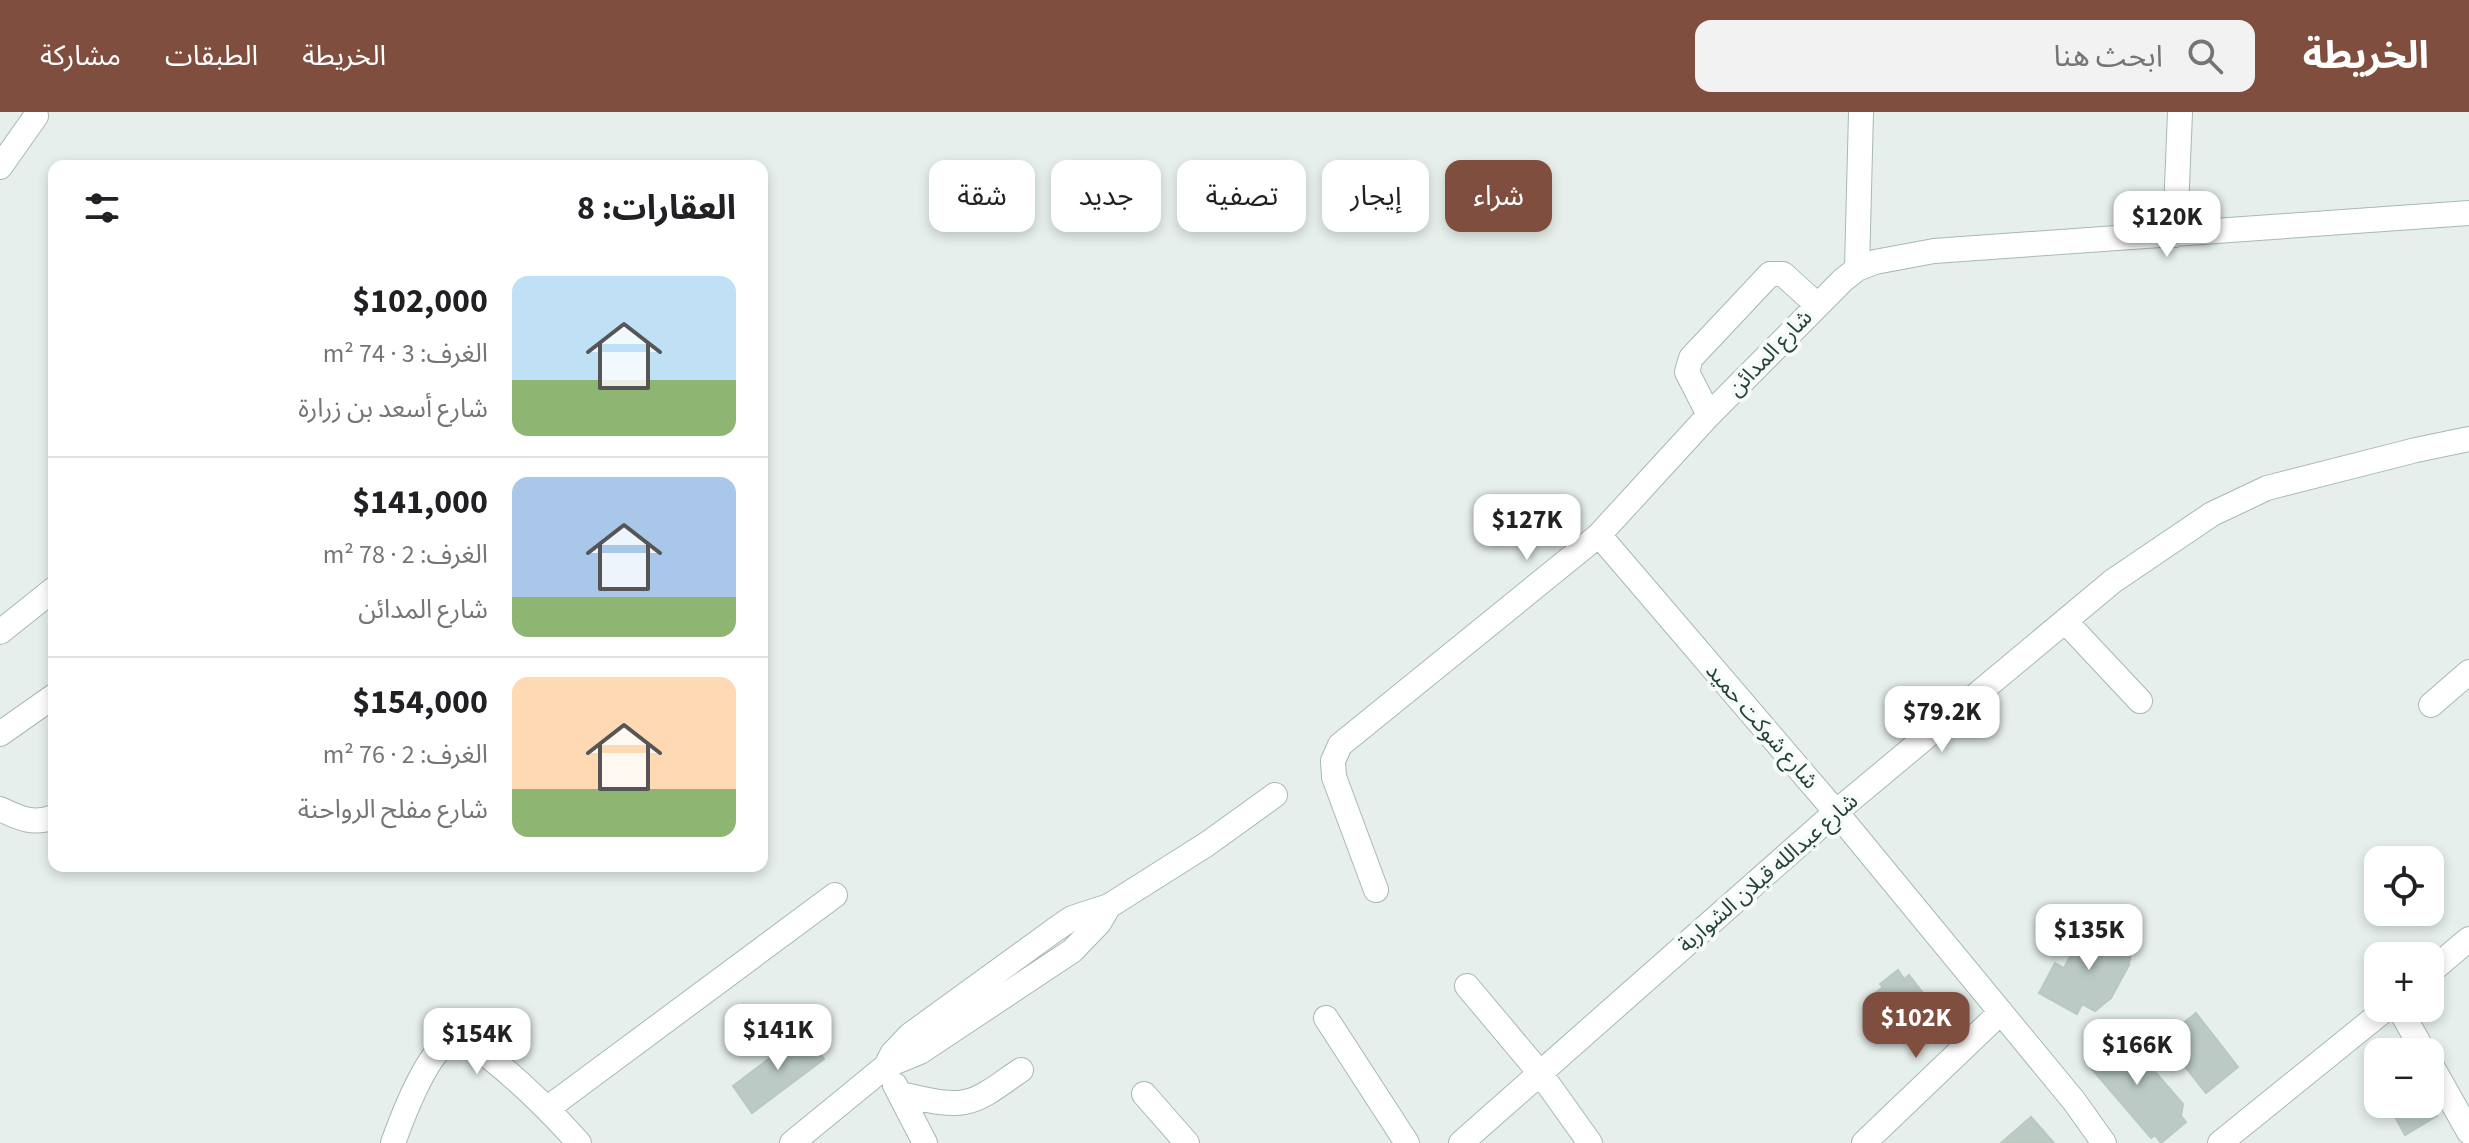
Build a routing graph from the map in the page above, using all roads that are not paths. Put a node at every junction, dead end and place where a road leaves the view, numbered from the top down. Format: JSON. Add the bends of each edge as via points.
{"nodes":[{"id":1,"x":1861,"y":112,"type":"edge"},
{"id":2,"x":2180,"y":112,"type":"edge"},
{"id":3,"x":36,"y":116,"type":"dead end"},
{"id":4,"x":0,"y":167,"type":"edge"},
{"id":5,"x":2469,"y":213,"type":"edge"},
{"id":6,"x":2175,"y":235,"type":"junction"},
{"id":7,"x":1857,"y":269,"type":"junction"},
{"id":8,"x":1816,"y":304,"type":"junction"},
{"id":9,"x":1709,"y":415,"type":"junction"},
{"id":10,"x":2469,"y":439,"type":"edge"},
{"id":11,"x":1599,"y":535,"type":"junction"},
{"id":12,"x":48,"y":590,"type":"edge"},
{"id":13,"x":2065,"y":621,"type":"junction"},
{"id":14,"x":0,"y":632,"type":"edge"},
{"id":15,"x":2469,"y":672,"type":"edge"},
{"id":16,"x":48,"y":700,"type":"edge"},
{"id":17,"x":2140,"y":701,"type":"dead end"},
{"id":18,"x":2431,"y":705,"type":"dead end"},
{"id":19,"x":0,"y":734,"type":"edge"},
{"id":20,"x":1275,"y":795,"type":"dead end"},
{"id":21,"x":0,"y":809,"type":"edge"},
{"id":22,"x":1836,"y":812,"type":"junction"},
{"id":23,"x":48,"y":819,"type":"edge"},
{"id":24,"x":1376,"y":890,"type":"dead end"},
{"id":25,"x":835,"y":895,"type":"dead end"},
{"id":26,"x":2469,"y":939,"type":"edge"},
{"id":27,"x":2444,"y":960,"type":"edge"},
{"id":28,"x":1467,"y":986,"type":"dead end"},
{"id":29,"x":2001,"y":1012,"type":"junction"},
{"id":30,"x":1326,"y":1018,"type":"dead end"},
{"id":31,"x":2370,"y":1022,"type":"edge"},
{"id":32,"x":886,"y":1066,"type":"junction"},
{"id":33,"x":1021,"y":1070,"type":"dead end"},
{"id":34,"x":1540,"y":1073,"type":"junction"},
{"id":35,"x":2444,"y":1088,"type":"edge"},
{"id":36,"x":900,"y":1094,"type":"junction"},
{"id":37,"x":1144,"y":1094,"type":"dead end"},
{"id":38,"x":548,"y":1108,"type":"junction"},
{"id":39,"x":2469,"y":1132,"type":"edge"},
{"id":40,"x":393,"y":1143,"type":"edge"},
{"id":41,"x":579,"y":1143,"type":"edge"},
{"id":42,"x":792,"y":1143,"type":"edge"},
{"id":43,"x":925,"y":1143,"type":"edge"},
{"id":44,"x":1187,"y":1143,"type":"edge"},
{"id":45,"x":1407,"y":1143,"type":"edge"},
{"id":46,"x":1461,"y":1143,"type":"edge"},
{"id":47,"x":1590,"y":1143,"type":"edge"},
{"id":48,"x":1864,"y":1143,"type":"edge"},
{"id":49,"x":2104,"y":1143,"type":"edge"},
{"id":50,"x":2220,"y":1143,"type":"edge"}],
"edges":[{"from":1,"to":7,"type":"street"},
{"from":2,"to":6,"type":"street"},
{"from":3,"to":4,"type":"street"},
{"from":5,"to":6,"type":"street","name":"شارع المدائن"},
{"from":6,"to":7,"type":"street","name":"شارع المدائن","via":[[1914,253]]},
{"from":7,"to":8,"type":"street","name":"شارع المدائن"},
{"from":8,"to":9,"type":"street","name":"شارع المدائن"},
{"from":8,"to":9,"type":"street","via":[[1783,274],[1770,274],[1691,358],[1687,372]]},
{"from":9,"to":11,"type":"street","name":"شارع المدائن"},
{"from":10,"to":13,"type":"street","name":"شارع عبدالله قبلان الشواربة","via":[[2267,488],[2159,548]]},
{"from":11,"to":22,"type":"street","name":"شارع شوكت حميد"},
{"from":11,"to":24,"type":"street","name":"شارع المدائن","via":[[1340,745],[1334,777]]},
{"from":12,"to":14,"type":"street"},
{"from":13,"to":17,"type":"street"},
{"from":13,"to":22,"type":"street","name":"شارع عبدالله قبلان الشواربة"},
{"from":15,"to":18,"type":"street"},
{"from":16,"to":19,"type":"street"},
{"from":20,"to":32,"type":"street","via":[[1109,906],[1072,951],[920,1052]]},
{"from":21,"to":23,"type":"street","via":[[25,821]]},
{"from":22,"to":29,"type":"street","name":"شارع شوكت حميد"},
{"from":22,"to":34,"type":"street","name":"شارع عبدالله قبلان الشواربة"},
{"from":25,"to":38,"type":"street"},
{"from":26,"to":27,"type":"street"},
{"from":28,"to":34,"type":"street"},
{"from":29,"to":48,"type":"street"},
{"from":29,"to":49,"type":"street","name":"شارع شوكت حميد"},
{"from":30,"to":45,"type":"street"},
{"from":31,"to":50,"type":"street"},
{"from":32,"to":36,"type":"street"},
{"from":32,"to":42,"type":"street"},
{"from":33,"to":36,"type":"street","via":[[963,1102]]},
{"from":34,"to":46,"type":"street","name":"شارع عبدالله قبلان الشواربة"},
{"from":34,"to":47,"type":"street"},
{"from":35,"to":39,"type":"street"},
{"from":36,"to":43,"type":"street"},
{"from":37,"to":44,"type":"street"},
{"from":38,"to":40,"type":"street","via":[[465,1039],[449,1041],[435,1053]]},
{"from":38,"to":41,"type":"street"}]}
